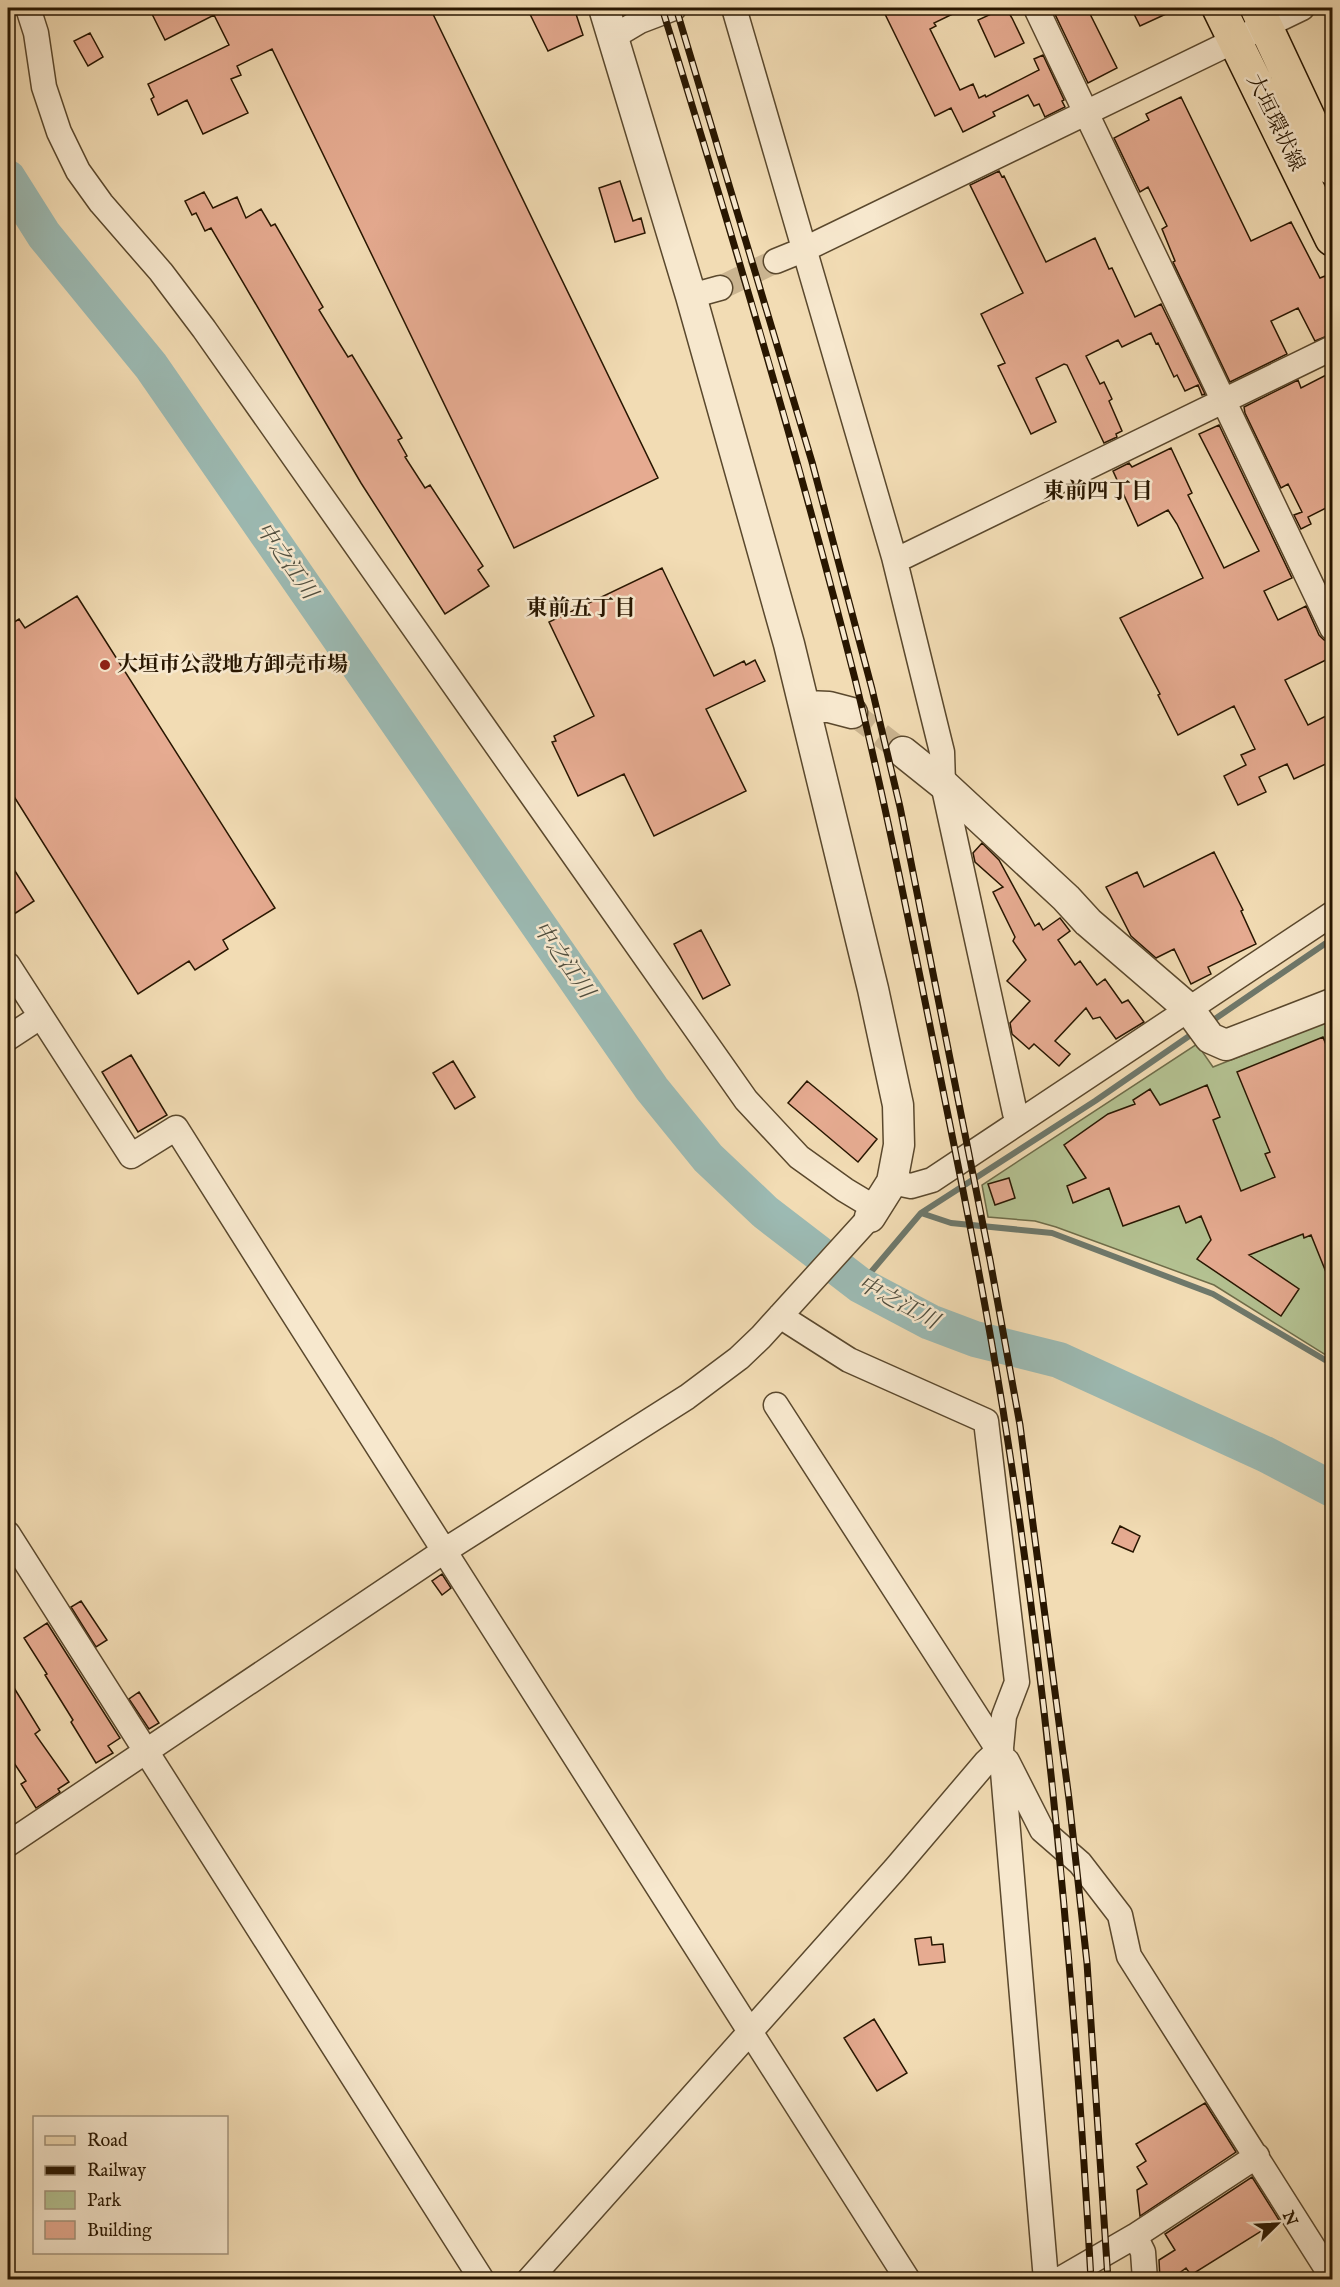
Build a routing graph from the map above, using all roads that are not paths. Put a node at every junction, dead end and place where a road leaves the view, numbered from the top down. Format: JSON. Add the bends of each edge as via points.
{"nodes":[{"id":1,"x":28,"y":8,"type":"edge"},
{"id":2,"x":604,"y":8,"type":"edge"},
{"id":3,"x":674,"y":8,"type":"edge"},
{"id":4,"x":734,"y":8,"type":"edge"},
{"id":5,"x":1036,"y":8,"type":"edge"},
{"id":6,"x":1219,"y":8,"type":"edge"},
{"id":7,"x":1302,"y":8,"type":"edge"},
{"id":8,"x":1262,"y":16,"type":"edge"},
{"id":9,"x":613,"y":37,"type":"junction"},
{"id":10,"x":1234,"y":40,"type":"junction"},
{"id":11,"x":1086,"y":111,"type":"junction"},
{"id":12,"x":1332,"y":168,"type":"edge"},
{"id":13,"x":1332,"y":239,"type":"edge"},
{"id":14,"x":803,"y":250,"type":"junction"},
{"id":15,"x":776,"y":261,"type":"tunnel mouth"},
{"id":16,"x":720,"y":288,"type":"tunnel mouth"},
{"id":17,"x":691,"y":296,"type":"junction"},
{"id":18,"x":1332,"y":348,"type":"edge"},
{"id":19,"x":1225,"y":401,"type":"junction"},
{"id":20,"x":894,"y":557,"type":"junction"},
{"id":21,"x":1332,"y":628,"type":"edge"},
{"id":22,"x":806,"y":706,"type":"junction"},
{"id":23,"x":852,"y":713,"type":"tunnel mouth"},
{"id":24,"x":903,"y":752,"type":"tunnel mouth"},
{"id":25,"x":943,"y":784,"type":"junction"},
{"id":26,"x":1332,"y":914,"type":"edge"},
{"id":27,"x":8,"y":965,"type":"edge"},
{"id":28,"x":1332,"y":1004,"type":"edge"},
{"id":29,"x":40,"y":1017,"type":"junction"},
{"id":30,"x":1197,"y":1021,"type":"junction"},
{"id":31,"x":8,"y":1038,"type":"edge"},
{"id":32,"x":1019,"y":1122,"type":"junction"},
{"id":33,"x":892,"y":1182,"type":"junction"},
{"id":34,"x":872,"y":1213,"type":"junction"},
{"id":35,"x":787,"y":1309,"type":"junction"},
{"id":36,"x":776,"y":1405,"type":"dead end"},
{"id":37,"x":8,"y":1534,"type":"edge"},
{"id":38,"x":444,"y":1551,"type":"junction"},
{"id":39,"x":1000,"y":1750,"type":"junction"},
{"id":40,"x":144,"y":1751,"type":"junction"},
{"id":41,"x":8,"y":1844,"type":"edge"},
{"id":42,"x":751,"y":2029,"type":"junction"},
{"id":43,"x":1257,"y":2156,"type":"junction"},
{"id":44,"x":1135,"y":2236,"type":"junction"},
{"id":45,"x":1332,"y":2277,"type":"edge"},
{"id":46,"x":482,"y":2280,"type":"edge"},
{"id":47,"x":529,"y":2280,"type":"edge"},
{"id":48,"x":908,"y":2280,"type":"edge"},
{"id":49,"x":1046,"y":2280,"type":"edge"},
{"id":50,"x":1059,"y":2280,"type":"edge"},
{"id":51,"x":1145,"y":2280,"type":"edge"}],
"edges":[{"from":1,"to":34,"type":"street","via":[[44,87],[78,171],[204,329],[746,1100],[799,1156]]},
{"from":2,"to":9,"type":"street"},
{"from":3,"to":9,"type":"street"},
{"from":4,"to":14,"type":"street"},
{"from":5,"to":11,"type":"street"},
{"from":6,"to":10,"type":"main road","name":"大垣環状線"},
{"from":7,"to":8,"type":"street"},
{"from":8,"to":10,"type":"street"},
{"from":8,"to":12,"type":"main road","name":"大垣環状線"},
{"from":9,"to":17,"type":"street"},
{"from":10,"to":11,"type":"street"},
{"from":10,"to":13,"type":"main road","name":"大垣環状線"},
{"from":11,"to":14,"type":"street"},
{"from":11,"to":19,"type":"street"},
{"from":14,"to":15,"type":"street"},
{"from":14,"to":20,"type":"street"},
{"from":16,"to":17,"type":"street"},
{"from":17,"to":22,"type":"street"},
{"from":18,"to":19,"type":"street"},
{"from":19,"to":20,"type":"street","via":[[905,556]]},
{"from":19,"to":21,"type":"street"},
{"from":20,"to":25,"type":"street","via":[[942,752]]},
{"from":22,"to":23,"type":"street"},
{"from":22,"to":33,"type":"street","via":[[898,1105],[899,1145]]},
{"from":24,"to":25,"type":"street"},
{"from":25,"to":30,"type":"street"},
{"from":25,"to":32,"type":"street"},
{"from":26,"to":30,"type":"street"},
{"from":27,"to":29,"type":"street"},
{"from":28,"to":30,"type":"street","via":[[1226,1045]]},
{"from":29,"to":31,"type":"street"},
{"from":29,"to":38,"type":"street","via":[[131,1156],[176,1128]]},
{"from":30,"to":32,"type":"street"},
{"from":32,"to":33,"type":"street","via":[[932,1180],[911,1186]]},
{"from":33,"to":34,"type":"street"},
{"from":34,"to":35,"type":"street"},
{"from":35,"to":38,"type":"street","via":[[739,1358],[687,1397]]},
{"from":35,"to":39,"type":"street","via":[[849,1360],[986,1421],[1017,1682],[1004,1716]]},
{"from":36,"to":39,"type":"street"},
{"from":37,"to":40,"type":"street"},
{"from":38,"to":40,"type":"street"},
{"from":38,"to":42,"type":"street"},
{"from":39,"to":42,"type":"street"},
{"from":39,"to":43,"type":"street","via":[[1042,1830],[1080,1863],[1120,1914],[1129,1956]]},
{"from":39,"to":49,"type":"street"},
{"from":40,"to":41,"type":"street"},
{"from":40,"to":46,"type":"street"},
{"from":42,"to":47,"type":"street"},
{"from":42,"to":48,"type":"street"},
{"from":43,"to":44,"type":"street"},
{"from":43,"to":45,"type":"street"},
{"from":44,"to":50,"type":"street"},
{"from":44,"to":51,"type":"street","via":[[1143,2252]]}]}
